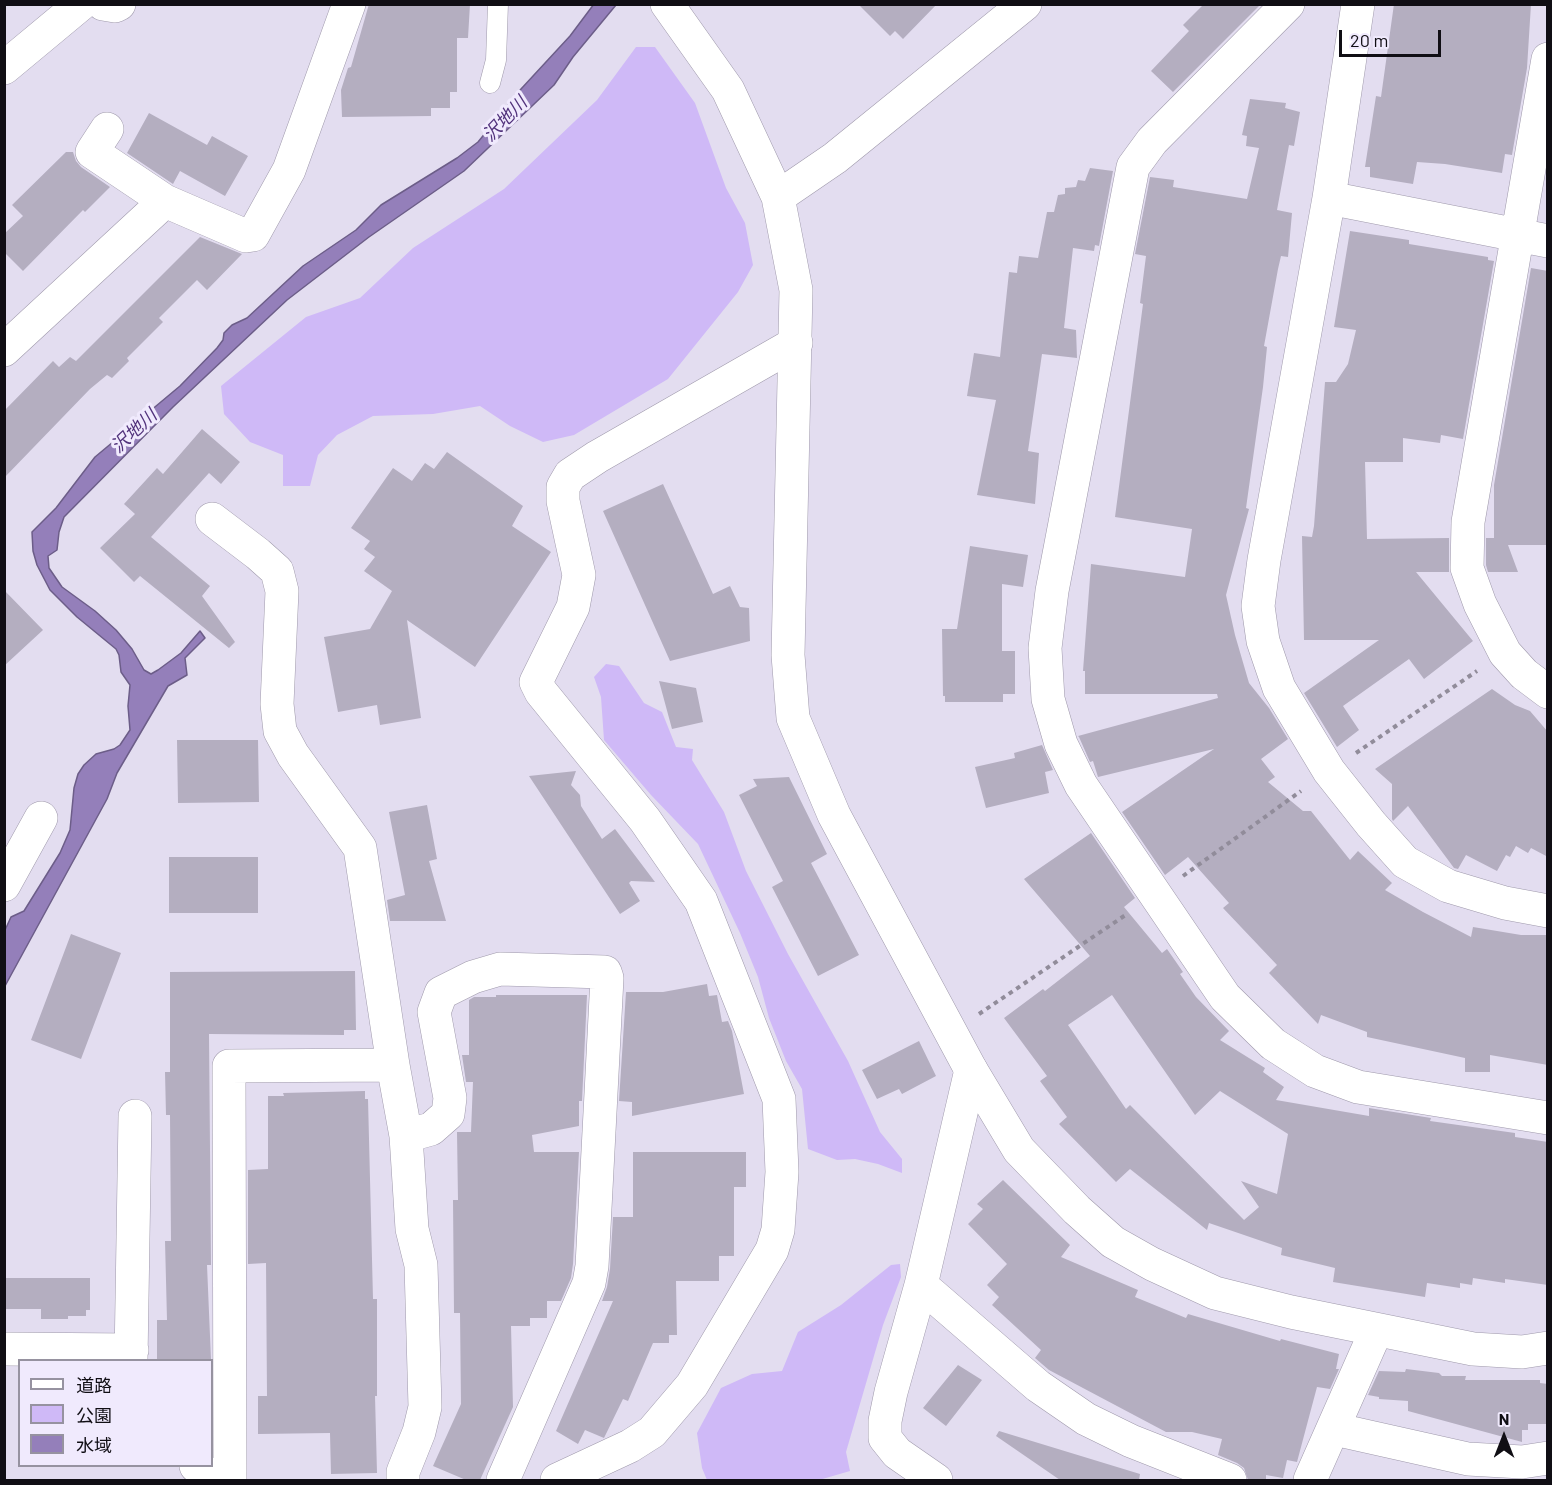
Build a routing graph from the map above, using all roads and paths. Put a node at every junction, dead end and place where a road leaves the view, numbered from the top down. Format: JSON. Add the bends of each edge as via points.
{"nodes":[{"id":1,"x":81,"y":4,"type":"edge"},
{"id":2,"x":103,"y":4,"type":"edge"},
{"id":3,"x":119,"y":4,"type":"edge"},
{"id":4,"x":349,"y":4,"type":"edge"},
{"id":5,"x":498,"y":4,"type":"edge"},
{"id":6,"x":667,"y":4,"type":"edge"},
{"id":7,"x":1025,"y":4,"type":"edge"},
{"id":8,"x":1288,"y":4,"type":"edge"},
{"id":9,"x":1358,"y":4,"type":"edge"},
{"id":10,"x":1548,"y":59,"type":"edge"},
{"id":11,"x":4,"y":68,"type":"edge"},
{"id":12,"x":490,"y":83,"type":"dead end"},
{"id":13,"x":107,"y":129,"type":"dead end"},
{"id":14,"x":778,"y":197,"type":"junction"},
{"id":15,"x":1329,"y":198,"type":"junction"},
{"id":16,"x":165,"y":201,"type":"junction"},
{"id":17,"x":1532,"y":239,"type":"edge"},
{"id":18,"x":796,"y":343,"type":"junction"},
{"id":19,"x":4,"y":350,"type":"edge"},
{"id":20,"x":212,"y":519,"type":"dead end"},
{"id":21,"x":1505,"y":653,"type":"junction"},
{"id":22,"x":1548,"y":692,"type":"edge"},
{"id":23,"x":1329,"y":771,"type":"junction"},
{"id":24,"x":41,"y":818,"type":"dead end"},
{"id":25,"x":4,"y":885,"type":"edge"},
{"id":26,"x":1155,"y":896,"type":"junction"},
{"id":27,"x":1548,"y":910,"type":"edge"},
{"id":28,"x":951,"y":1033,"type":"junction"},
{"id":29,"x":393,"y":1065,"type":"junction"},
{"id":30,"x":971,"y":1070,"type":"junction"},
{"id":31,"x":135,"y":1116,"type":"dead end"},
{"id":32,"x":1548,"y":1118,"type":"edge"},
{"id":33,"x":406,"y":1136,"type":"junction"},
{"id":34,"x":921,"y":1285,"type":"junction"},
{"id":35,"x":1376,"y":1331,"type":"junction"},
{"id":36,"x":1548,"y":1348,"type":"edge"},
{"id":37,"x":4,"y":1349,"type":"edge"},
{"id":38,"x":132,"y":1355,"type":"edge"},
{"id":39,"x":1334,"y":1429,"type":"junction"},
{"id":40,"x":1548,"y":1458,"type":"edge"},
{"id":41,"x":197,"y":1467,"type":"edge"},
{"id":42,"x":216,"y":1480,"type":"edge"},
{"id":43,"x":230,"y":1480,"type":"edge"},
{"id":44,"x":403,"y":1480,"type":"edge"},
{"id":45,"x":502,"y":1480,"type":"edge"},
{"id":46,"x":557,"y":1480,"type":"edge"},
{"id":47,"x":936,"y":1480,"type":"edge"},
{"id":48,"x":1230,"y":1480,"type":"edge"},
{"id":49,"x":1310,"y":1480,"type":"edge"}],
"edges":[{"from":1,"to":11,"type":"street"},
{"from":2,"to":3,"type":"street"},
{"from":4,"to":16,"type":"street","via":[[289,170],[253,235],[246,236]]},
{"from":5,"to":12,"type":"lane","via":[[496,60]]},
{"from":6,"to":14,"type":"street","via":[[728,90]]},
{"from":7,"to":14,"type":"street","via":[[836,158]]},
{"from":8,"to":26,"type":"street","via":[[1152,141],[1133,167],[1052,591],[1045,648],[1048,699],[1061,744],[1081,785]]},
{"from":9,"to":15,"type":"street"},
{"from":10,"to":17,"type":"street"},
{"from":13,"to":16,"type":"street","via":[[92,152]]},
{"from":14,"to":18,"type":"street","via":[[796,290]]},
{"from":15,"to":17,"type":"street"},
{"from":15,"to":23,"type":"street","via":[[1258,606],[1263,641],[1279,688]]},
{"from":16,"to":19,"type":"street"},
{"from":17,"to":21,"type":"street","via":[[1468,522],[1467,568]]},
{"from":18,"to":28,"type":"street","via":[[788,655],[793,718],[834,815]]},
{"from":18,"to":46,"type":"street","via":[[597,457],[570,475],[563,487],[562,501],[579,576],[573,607],[536,682],[645,820],[701,902],[779,1099],[782,1172],[778,1230],[772,1250],[692,1385],[652,1432]]},
{"from":20,"to":29,"type":"street","via":[[277,571],[282,591],[277,704],[280,731],[360,848]]},
{"from":21,"to":22,"type":"street"},
{"from":21,"to":23,"type":"path"},
{"from":23,"to":26,"type":"path"},
{"from":23,"to":27,"type":"street","via":[[1405,862],[1448,886],[1505,903]]},
{"from":24,"to":25,"type":"street"},
{"from":26,"to":28,"type":"path"},
{"from":26,"to":32,"type":"street","via":[[1225,997],[1273,1044],[1315,1071],[1358,1087]]},
{"from":28,"to":30,"type":"street"},
{"from":29,"to":33,"type":"street"},
{"from":29,"to":43,"type":"street","via":[[229,1066]]},
{"from":30,"to":34,"type":"street"},
{"from":30,"to":35,"type":"street","via":[[1019,1150],[1113,1242],[1215,1293]]},
{"from":31,"to":38,"type":"street"},
{"from":33,"to":44,"type":"street","via":[[412,1228],[420,1265],[425,1407]]},
{"from":33,"to":45,"type":"street","via":[[431,1129],[447,1114],[450,1098],[435,1012],[441,993],[500,969],[605,972],[589,1283]]},
{"from":34,"to":47,"type":"street","via":[[891,1392],[885,1438],[897,1453]]},
{"from":34,"to":48,"type":"street","via":[[1038,1386],[1086,1419]]},
{"from":35,"to":36,"type":"street","via":[[1473,1349],[1522,1352]]},
{"from":35,"to":39,"type":"street"},
{"from":37,"to":38,"type":"street"},
{"from":39,"to":40,"type":"street","via":[[1468,1459],[1522,1462]]},
{"from":39,"to":49,"type":"street"},
{"from":41,"to":42,"type":"street"}]}
